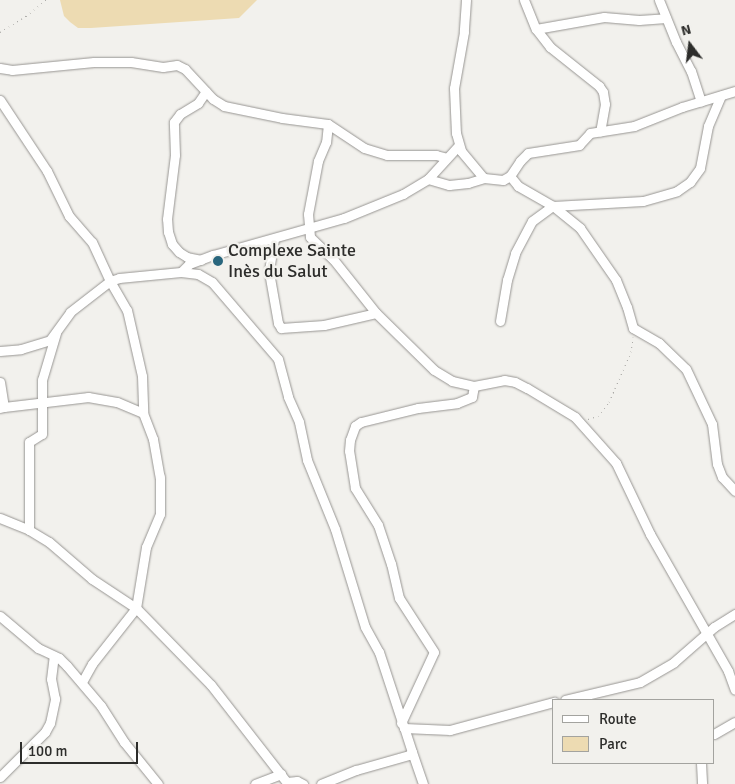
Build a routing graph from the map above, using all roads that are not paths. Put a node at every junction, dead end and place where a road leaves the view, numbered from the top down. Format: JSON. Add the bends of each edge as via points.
{"nodes":[{"id":1,"x":466,"y":0,"type":"edge"},
{"id":2,"x":524,"y":0,"type":"edge"},
{"id":3,"x":659,"y":0,"type":"edge"},
{"id":4,"x":666,"y":18,"type":"junction"},
{"id":5,"x":536,"y":29,"type":"junction"},
{"id":6,"x":0,"y":68,"type":"edge"},
{"id":7,"x":206,"y":91,"type":"junction"},
{"id":8,"x":735,"y":91,"type":"edge"},
{"id":9,"x":721,"y":96,"type":"junction"},
{"id":10,"x":0,"y":100,"type":"edge"},
{"id":11,"x":700,"y":101,"type":"junction"},
{"id":12,"x":328,"y":124,"type":"junction"},
{"id":13,"x":600,"y":132,"type":"junction"},
{"id":14,"x":459,"y":145,"type":"junction"},
{"id":15,"x":447,"y":158,"type":"junction"},
{"id":16,"x":510,"y":176,"type":"junction"},
{"id":17,"x":484,"y":178,"type":"junction"},
{"id":18,"x":428,"y":179,"type":"junction"},
{"id":19,"x":553,"y":206,"type":"junction"},
{"id":20,"x":307,"y":229,"type":"junction"},
{"id":21,"x":274,"y":239,"type":"junction"},
{"id":22,"x":201,"y":260,"type":"junction"},
{"id":23,"x":181,"y":272,"type":"junction"},
{"id":24,"x":110,"y":281,"type":"junction"},
{"id":25,"x":376,"y":313,"type":"junction"},
{"id":26,"x":500,"y":321,"type":"dead end"},
{"id":27,"x":56,"y":333,"type":"junction"},
{"id":28,"x":0,"y":351,"type":"edge"},
{"id":29,"x":0,"y":382,"type":"edge"},
{"id":30,"x":474,"y":386,"type":"junction"},
{"id":31,"x":41,"y":402,"type":"junction"},
{"id":32,"x":2,"y":408,"type":"edge"},
{"id":33,"x":144,"y":413,"type":"junction"},
{"id":34,"x":735,"y":491,"type":"edge"},
{"id":35,"x":0,"y":518,"type":"edge"},
{"id":36,"x":29,"y":530,"type":"junction"},
{"id":37,"x":136,"y":608,"type":"junction"},
{"id":38,"x":735,"y":615,"type":"edge"},
{"id":39,"x":0,"y":616,"type":"edge"},
{"id":40,"x":706,"y":634,"type":"junction"},
{"id":41,"x":54,"y":656,"type":"junction"},
{"id":42,"x":82,"y":682,"type":"junction"},
{"id":43,"x":735,"y":690,"type":"edge"},
{"id":44,"x":569,"y":699,"type":"edge"},
{"id":45,"x":552,"y":703,"type":"edge"},
{"id":46,"x":735,"y":722,"type":"edge"},
{"id":47,"x":402,"y":726,"type":"junction"},
{"id":48,"x":715,"y":733,"type":"edge"},
{"id":49,"x":412,"y":752,"type":"junction"},
{"id":50,"x":701,"y":764,"type":"edge"},
{"id":51,"x":281,"y":774,"type":"junction"},
{"id":52,"x":0,"y":777,"type":"edge"},
{"id":53,"x":288,"y":783,"type":"edge"},
{"id":54,"x":158,"y":784,"type":"edge"},
{"id":55,"x":255,"y":784,"type":"edge"},
{"id":56,"x":303,"y":784,"type":"edge"},
{"id":57,"x":321,"y":784,"type":"edge"},
{"id":58,"x":423,"y":784,"type":"edge"},
{"id":59,"x":702,"y":784,"type":"edge"}],
"edges":[{"from":1,"to":14,"type":"street","via":[[454,88]]},
{"from":2,"to":5,"type":"street"},
{"from":3,"to":4,"type":"street"},
{"from":4,"to":5,"type":"street","via":[[604,17]]},
{"from":4,"to":11,"type":"street","via":[[691,71]]},
{"from":5,"to":13,"type":"street","via":[[550,47],[604,92]]},
{"from":6,"to":7,"type":"street","via":[[12,70],[94,62],[177,65]]},
{"from":7,"to":12,"type":"street","via":[[224,106]]},
{"from":7,"to":22,"type":"street","via":[[198,103],[180,114],[174,122],[175,156],[168,219],[172,244],[187,257]]},
{"from":8,"to":9,"type":"street"},
{"from":9,"to":11,"type":"street"},
{"from":9,"to":19,"type":"street","via":[[708,126],[700,168],[690,182],[677,191],[643,201]]},
{"from":10,"to":24,"type":"street","via":[[48,171],[69,216],[92,242]]},
{"from":11,"to":13,"type":"street","via":[[634,126]]},
{"from":12,"to":15,"type":"street","via":[[364,148],[387,154]]},
{"from":12,"to":20,"type":"street","via":[[326,142],[313,182]]},
{"from":13,"to":16,"type":"street","via":[[586,134],[579,145],[528,153]]},
{"from":14,"to":15,"type":"street"},
{"from":14,"to":17,"type":"street"},
{"from":15,"to":18,"type":"street"},
{"from":16,"to":17,"type":"street","via":[[503,180]]},
{"from":16,"to":19,"type":"street","via":[[518,186]]},
{"from":17,"to":18,"type":"street","via":[[457,185]]},
{"from":18,"to":20,"type":"street","via":[[403,194]]},
{"from":19,"to":26,"type":"street","via":[[532,220],[515,253]]},
{"from":19,"to":34,"type":"street","via":[[580,228],[616,280],[628,307],[632,328],[664,347],[686,369],[712,424],[717,464],[722,477]]},
{"from":20,"to":21,"type":"street"},
{"from":20,"to":25,"type":"street","via":[[310,237],[333,259]]},
{"from":21,"to":22,"type":"street"},
{"from":21,"to":25,"type":"street","via":[[269,272],[281,328],[324,325]]},
{"from":22,"to":23,"type":"street","via":[[189,264]]},
{"from":23,"to":24,"type":"street","via":[[129,276]]},
{"from":23,"to":47,"type":"street","via":[[198,274],[212,282],[278,359],[288,398],[299,422],[307,460],[334,529],[365,627],[379,652]]},
{"from":24,"to":27,"type":"street","via":[[70,312]]},
{"from":24,"to":33,"type":"street","via":[[127,310],[142,376]]},
{"from":25,"to":30,"type":"street","via":[[434,370],[452,381]]},
{"from":27,"to":28,"type":"street","via":[[40,344]]},
{"from":27,"to":31,"type":"street","via":[[42,380]]},
{"from":29,"to":32,"type":"street"},
{"from":30,"to":40,"type":"street","via":[[504,380],[515,382],[575,417],[616,464],[650,534]]},
{"from":30,"to":47,"type":"street","via":[[472,397],[466,400],[361,422],[355,426],[350,440],[354,488],[378,525],[399,598],[434,652]]},
{"from":31,"to":32,"type":"street"},
{"from":31,"to":33,"type":"street","via":[[88,397],[117,402]]},
{"from":31,"to":36,"type":"street","via":[[42,434],[29,442]]},
{"from":33,"to":37,"type":"street","via":[[153,439],[161,495],[160,514],[145,553]]},
{"from":35,"to":36,"type":"street"},
{"from":36,"to":37,"type":"street"},
{"from":37,"to":42,"type":"street","via":[[92,664]]},
{"from":37,"to":51,"type":"street","via":[[211,685]]},
{"from":38,"to":40,"type":"street"},
{"from":39,"to":41,"type":"street","via":[[38,648]]},
{"from":40,"to":43,"type":"street","via":[[728,671]]},
{"from":40,"to":44,"type":"street","via":[[674,662],[640,682]]},
{"from":41,"to":42,"type":"street"},
{"from":41,"to":52,"type":"street","via":[[51,679],[55,699],[50,723]]},
{"from":42,"to":54,"type":"street","via":[[134,756]]},
{"from":45,"to":47,"type":"street","via":[[450,730]]},
{"from":46,"to":48,"type":"street"},
{"from":47,"to":49,"type":"street"},
{"from":49,"to":57,"type":"street","via":[[403,758],[356,770]]},
{"from":49,"to":58,"type":"street"},
{"from":50,"to":59,"type":"street"},
{"from":51,"to":53,"type":"street"},
{"from":51,"to":55,"type":"street"},
{"from":53,"to":56,"type":"street","via":[[297,781]]}]}
